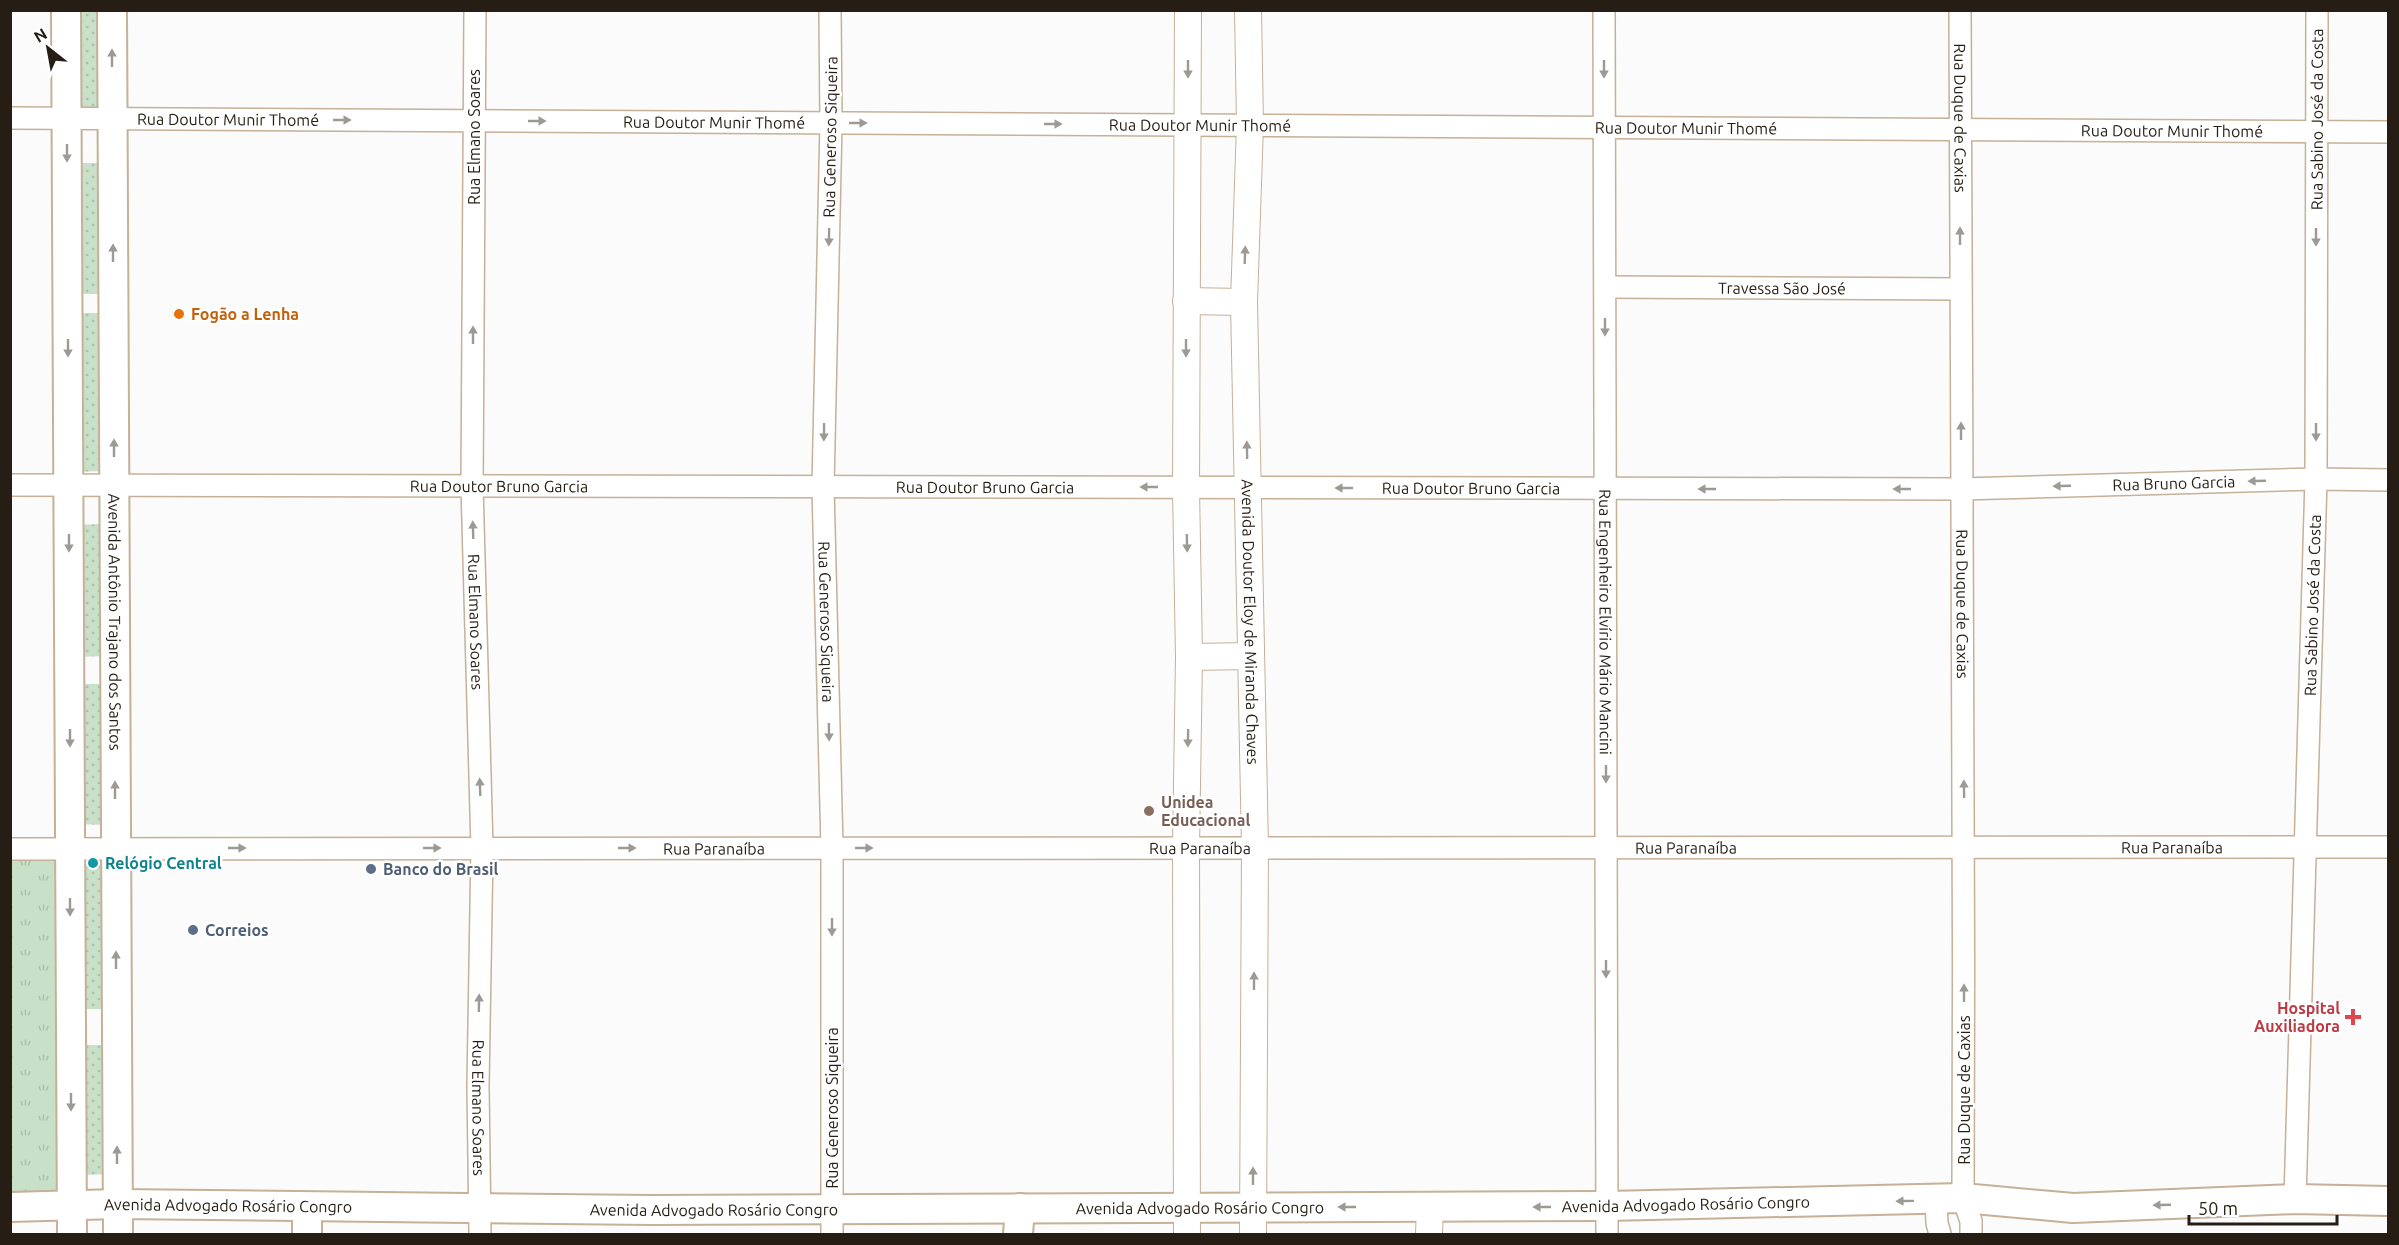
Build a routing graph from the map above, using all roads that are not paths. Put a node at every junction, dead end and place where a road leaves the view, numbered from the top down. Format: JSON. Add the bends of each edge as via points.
{"nodes":[{"id":1,"x":66,"y":10,"type":"edge"},
{"id":2,"x":112,"y":10,"type":"edge"},
{"id":3,"x":475,"y":10,"type":"edge"},
{"id":4,"x":830,"y":10,"type":"edge"},
{"id":5,"x":1188,"y":10,"type":"edge"},
{"id":6,"x":1248,"y":10,"type":"edge"},
{"id":7,"x":1604,"y":10,"type":"edge"},
{"id":8,"x":1960,"y":10,"type":"edge"},
{"id":9,"x":2317,"y":10,"type":"edge"},
{"id":10,"x":10,"y":118,"type":"edge"},
{"id":11,"x":67,"y":119,"type":"junction"},
{"id":12,"x":112,"y":119,"type":"junction"},
{"id":13,"x":475,"y":121,"type":"junction"},
{"id":14,"x":831,"y":123,"type":"junction"},
{"id":15,"x":1188,"y":125,"type":"junction"},
{"id":16,"x":1250,"y":125,"type":"junction"},
{"id":17,"x":1605,"y":127,"type":"junction"},
{"id":18,"x":1960,"y":129,"type":"junction"},
{"id":19,"x":2317,"y":131,"type":"junction"},
{"id":20,"x":2388,"y":132,"type":"edge"},
{"id":21,"x":1605,"y":287,"type":"junction"},
{"id":22,"x":1960,"y":289,"type":"junction"},
{"id":23,"x":113,"y":300,"type":"junction"},
{"id":24,"x":1186,"y":301,"type":"junction"},
{"id":25,"x":68,"y":302,"type":"junction"},
{"id":26,"x":1244,"y":302,"type":"junction"},
{"id":27,"x":2316,"y":479,"type":"junction"},
{"id":28,"x":2388,"y":480,"type":"edge"},
{"id":29,"x":10,"y":485,"type":"edge"},
{"id":30,"x":68,"y":485,"type":"junction"},
{"id":31,"x":114,"y":485,"type":"junction"},
{"id":32,"x":472,"y":486,"type":"junction"},
{"id":33,"x":823,"y":487,"type":"junction"},
{"id":34,"x":1186,"y":488,"type":"junction"},
{"id":35,"x":1247,"y":488,"type":"junction"},
{"id":36,"x":1605,"y":488,"type":"junction"},
{"id":37,"x":1961,"y":489,"type":"junction"},
{"id":38,"x":1251,"y":656,"type":"junction"},
{"id":39,"x":1189,"y":657,"type":"junction"},
{"id":40,"x":69,"y":671,"type":"junction"},
{"id":41,"x":115,"y":673,"type":"junction"},
{"id":42,"x":1965,"y":847,"type":"junction"},
{"id":43,"x":2305,"y":847,"type":"junction"},
{"id":44,"x":2388,"y":847,"type":"edge"},
{"id":45,"x":116,"y":848,"type":"junction"},
{"id":46,"x":482,"y":848,"type":"junction"},
{"id":47,"x":832,"y":848,"type":"junction"},
{"id":48,"x":1186,"y":848,"type":"junction"},
{"id":49,"x":1255,"y":848,"type":"junction"},
{"id":50,"x":1606,"y":848,"type":"junction"},
{"id":51,"x":10,"y":849,"type":"edge"},
{"id":52,"x":70,"y":849,"type":"junction"},
{"id":53,"x":71,"y":1020,"type":"junction"},
{"id":54,"x":117,"y":1022,"type":"junction"},
{"id":55,"x":1950,"y":1199,"type":"junction"},
{"id":56,"x":2295,"y":1199,"type":"junction"},
{"id":57,"x":2388,"y":1201,"type":"edge"},
{"id":58,"x":118,"y":1204,"type":"junction"},
{"id":59,"x":72,"y":1206,"type":"junction"},
{"id":60,"x":1607,"y":1206,"type":"junction"},
{"id":61,"x":10,"y":1207,"type":"edge"},
{"id":62,"x":307,"y":1221,"type":"edge"},
{"id":63,"x":832,"y":1221,"type":"edge"},
{"id":64,"x":1019,"y":1221,"type":"edge"},
{"id":65,"x":1187,"y":1221,"type":"edge"},
{"id":66,"x":1252,"y":1221,"type":"edge"},
{"id":67,"x":1430,"y":1221,"type":"edge"},
{"id":68,"x":480,"y":1222,"type":"edge"},
{"id":69,"x":652,"y":1222,"type":"edge"},
{"id":70,"x":72,"y":1234,"type":"edge"},
{"id":71,"x":118,"y":1234,"type":"edge"},
{"id":72,"x":1607,"y":1234,"type":"edge"},
{"id":73,"x":1940,"y":1234,"type":"edge"},
{"id":74,"x":1971,"y":1234,"type":"edge"}],
"edges":[{"from":1,"to":11,"type":"main road"},
{"from":12,"to":2,"type":"main road","name":"Avenida Antônio Trajano dos Santos","one_way":true},
{"from":3,"to":13,"type":"street","name":"Rua Elmano Soares"},
{"from":4,"to":14,"type":"street","name":"Rua Generoso Siqueira"},
{"from":5,"to":15,"type":"street","one_way":true},
{"from":6,"to":16,"type":"street","name":"Avenida Doutor Eloy de Miranda Chaves"},
{"from":7,"to":17,"type":"street","name":"Rua Engenheiro Elvírio Mário Mancini","one_way":true},
{"from":8,"to":18,"type":"street","name":"Rua Duque de Caxias"},
{"from":9,"to":19,"type":"street","name":"Rua Sabino José da Costa"},
{"from":10,"to":11,"type":"street","name":"Rua Doutor Munir Thomé"},
{"from":11,"to":12,"type":"street","name":"Rua Doutor Munir Thomé"},
{"from":11,"to":25,"type":"main road","one_way":true},
{"from":12,"to":13,"type":"street","name":"Rua Doutor Munir Thomé","one_way":true},
{"from":23,"to":12,"type":"main road","name":"Avenida Antônio Trajano dos Santos","one_way":true},
{"from":13,"to":14,"type":"street","name":"Rua Doutor Munir Thomé","one_way":true},
{"from":32,"to":13,"type":"street","name":"Rua Elmano Soares","one_way":true},
{"from":14,"to":15,"type":"street","name":"Rua Doutor Munir Thomé","one_way":true},
{"from":14,"to":33,"type":"street","name":"Rua Generoso Siqueira","one_way":true},
{"from":15,"to":16,"type":"street","name":"Rua Doutor Munir Thomé"},
{"from":15,"to":24,"type":"street"},
{"from":16,"to":17,"type":"street","name":"Rua Doutor Munir Thomé"},
{"from":26,"to":16,"type":"street","name":"Avenida Doutor Eloy de Miranda Chaves","one_way":true},
{"from":17,"to":18,"type":"street","name":"Rua Doutor Munir Thomé"},
{"from":17,"to":21,"type":"street","name":"Rua Engenheiro Elvírio Mário Mancini"},
{"from":18,"to":19,"type":"street","name":"Rua Doutor Munir Thomé"},
{"from":22,"to":18,"type":"street","name":"Rua Duque de Caxias","one_way":true},
{"from":19,"to":20,"type":"street","name":"Rua Doutor Munir Thomé"},
{"from":19,"to":27,"type":"street","name":"Rua Sabino José da Costa","one_way":true},
{"from":21,"to":22,"type":"street","name":"Travessa São José"},
{"from":21,"to":36,"type":"street","name":"Rua Engenheiro Elvírio Mário Mancini","one_way":true},
{"from":37,"to":22,"type":"street","name":"Rua Duque de Caxias","one_way":true},
{"from":23,"to":25,"type":"main road"},
{"from":31,"to":23,"type":"main road","name":"Avenida Antônio Trajano dos Santos","one_way":true},
{"from":24,"to":26,"type":"street"},
{"from":24,"to":34,"type":"street","one_way":true},
{"from":25,"to":30,"type":"main road","one_way":true},
{"from":35,"to":26,"type":"street","name":"Avenida Doutor Eloy de Miranda Chaves","one_way":true},
{"from":27,"to":28,"type":"street","name":"Rua Bruno Garcia"},
{"from":27,"to":37,"type":"street","name":"Rua Bruno Garcia","one_way":true},
{"from":27,"to":43,"type":"street","name":"Rua Sabino José da Costa"},
{"from":29,"to":30,"type":"street","name":"Rua Doutor Bruno Garcia"},
{"from":30,"to":31,"type":"street","name":"Rua Doutor Bruno Garcia"},
{"from":30,"to":40,"type":"main road","one_way":true},
{"from":31,"to":32,"type":"street","name":"Rua Doutor Bruno Garcia"},
{"from":31,"to":41,"type":"main road","name":"Avenida Antônio Trajano dos Santos"},
{"from":32,"to":33,"type":"street","name":"Rua Doutor Bruno Garcia"},
{"from":46,"to":32,"type":"street","name":"Rua Elmano Soares","one_way":true},
{"from":34,"to":33,"type":"street","name":"Rua Doutor Bruno Garcia","one_way":true},
{"from":33,"to":47,"type":"street","name":"Rua Generoso Siqueira","one_way":true},
{"from":34,"to":35,"type":"street","name":"Rua Doutor Bruno Garcia"},
{"from":34,"to":39,"type":"street","one_way":true},
{"from":36,"to":35,"type":"street","name":"Rua Doutor Bruno Garcia","one_way":true},
{"from":35,"to":38,"type":"street","name":"Avenida Doutor Eloy de Miranda Chaves"},
{"from":37,"to":36,"type":"street","name":"Rua Doutor Bruno Garcia","one_way":true},
{"from":36,"to":50,"type":"street","name":"Rua Engenheiro Elvírio Mário Mancini","one_way":true},
{"from":42,"to":37,"type":"street","name":"Rua Duque de Caxias","one_way":true},
{"from":38,"to":39,"type":"street"},
{"from":38,"to":49,"type":"street","name":"Avenida Doutor Eloy de Miranda Chaves"},
{"from":39,"to":48,"type":"street","one_way":true},
{"from":40,"to":41,"type":"main road"},
{"from":40,"to":52,"type":"main road","one_way":true},
{"from":45,"to":41,"type":"main road","name":"Avenida Antônio Trajano dos Santos","one_way":true},
{"from":42,"to":43,"type":"street","name":"Rua Paranaíba"},
{"from":42,"to":50,"type":"street","name":"Rua Paranaíba"},
{"from":55,"to":42,"type":"street","name":"Rua Duque de Caxias","one_way":true},
{"from":43,"to":44,"type":"street","name":"Rua Paranaíba"},
{"from":43,"to":56,"type":"street","name":"Rua Sabino José da Costa"},
{"from":45,"to":46,"type":"street","name":"Rua Paranaíba","one_way":true},
{"from":45,"to":52,"type":"street","name":"Rua Paranaíba"},
{"from":54,"to":45,"type":"main road","name":"Avenida Antônio Trajano dos Santos","one_way":true},
{"from":46,"to":47,"type":"street","name":"Rua Paranaíba","one_way":true},
{"from":68,"to":46,"type":"street","name":"Rua Elmano Soares","one_way":true},
{"from":47,"to":48,"type":"street","name":"Rua Paranaíba","one_way":true},
{"from":47,"to":63,"type":"street","name":"Rua Generoso Siqueira","one_way":true},
{"from":48,"to":49,"type":"street","name":"Rua Paranaíba"},
{"from":48,"to":65,"type":"street"},
{"from":49,"to":50,"type":"street","name":"Rua Paranaíba"},
{"from":66,"to":49,"type":"street","name":"Avenida Doutor Eloy de Miranda Chaves","one_way":true},
{"from":50,"to":60,"type":"street","name":"Rua Engenheiro Elvírio Mário Mancini","one_way":true},
{"from":51,"to":52,"type":"street","name":"Rua Paranaíba"},
{"from":52,"to":53,"type":"main road","one_way":true},
{"from":53,"to":54,"type":"main road"},
{"from":53,"to":59,"type":"main road","one_way":true},
{"from":58,"to":54,"type":"main road","name":"Avenida Antônio Trajano dos Santos","one_way":true},
{"from":56,"to":55,"type":"main road","name":"Avenida Advogado Rosário Congro","one_way":true,"via":[[2073,1208]]},
{"from":55,"to":60,"type":"main road","name":"Avenida Advogado Rosário Congro","one_way":true},
{"from":55,"to":73,"type":"street"},
{"from":55,"to":74,"type":"street","via":[[1971,1221]]},
{"from":56,"to":57,"type":"main road","name":"Avenida Advogado Rosário Congro"},
{"from":58,"to":59,"type":"main road","name":"Avenida Advogado Rosário Congro"},
{"from":58,"to":62,"type":"main road","name":"Avenida Advogado Rosário Congro"},
{"from":58,"to":71,"type":"main road","name":"Avenida Antônio Trajano dos Santos"},
{"from":59,"to":61,"type":"main road","name":"Avenida Advogado Rosário Congro"},
{"from":59,"to":70,"type":"main road"},
{"from":60,"to":67,"type":"main road","name":"Avenida Advogado Rosário Congro","one_way":true},
{"from":60,"to":72,"type":"street","name":"Rua Engenheiro Elvírio Mário Mancini"},
{"from":62,"to":68,"type":"main road","name":"Avenida Advogado Rosário Congro"},
{"from":63,"to":64,"type":"main road","name":"Avenida Advogado Rosário Congro"},
{"from":63,"to":69,"type":"main road","name":"Avenida Advogado Rosário Congro"},
{"from":64,"to":65,"type":"main road","name":"Avenida Advogado Rosário Congro"},
{"from":65,"to":66,"type":"main road","name":"Avenida Advogado Rosário Congro"},
{"from":67,"to":66,"type":"main road","name":"Avenida Advogado Rosário Congro","one_way":true},
{"from":68,"to":69,"type":"main road","name":"Avenida Advogado Rosário Congro"}]}
